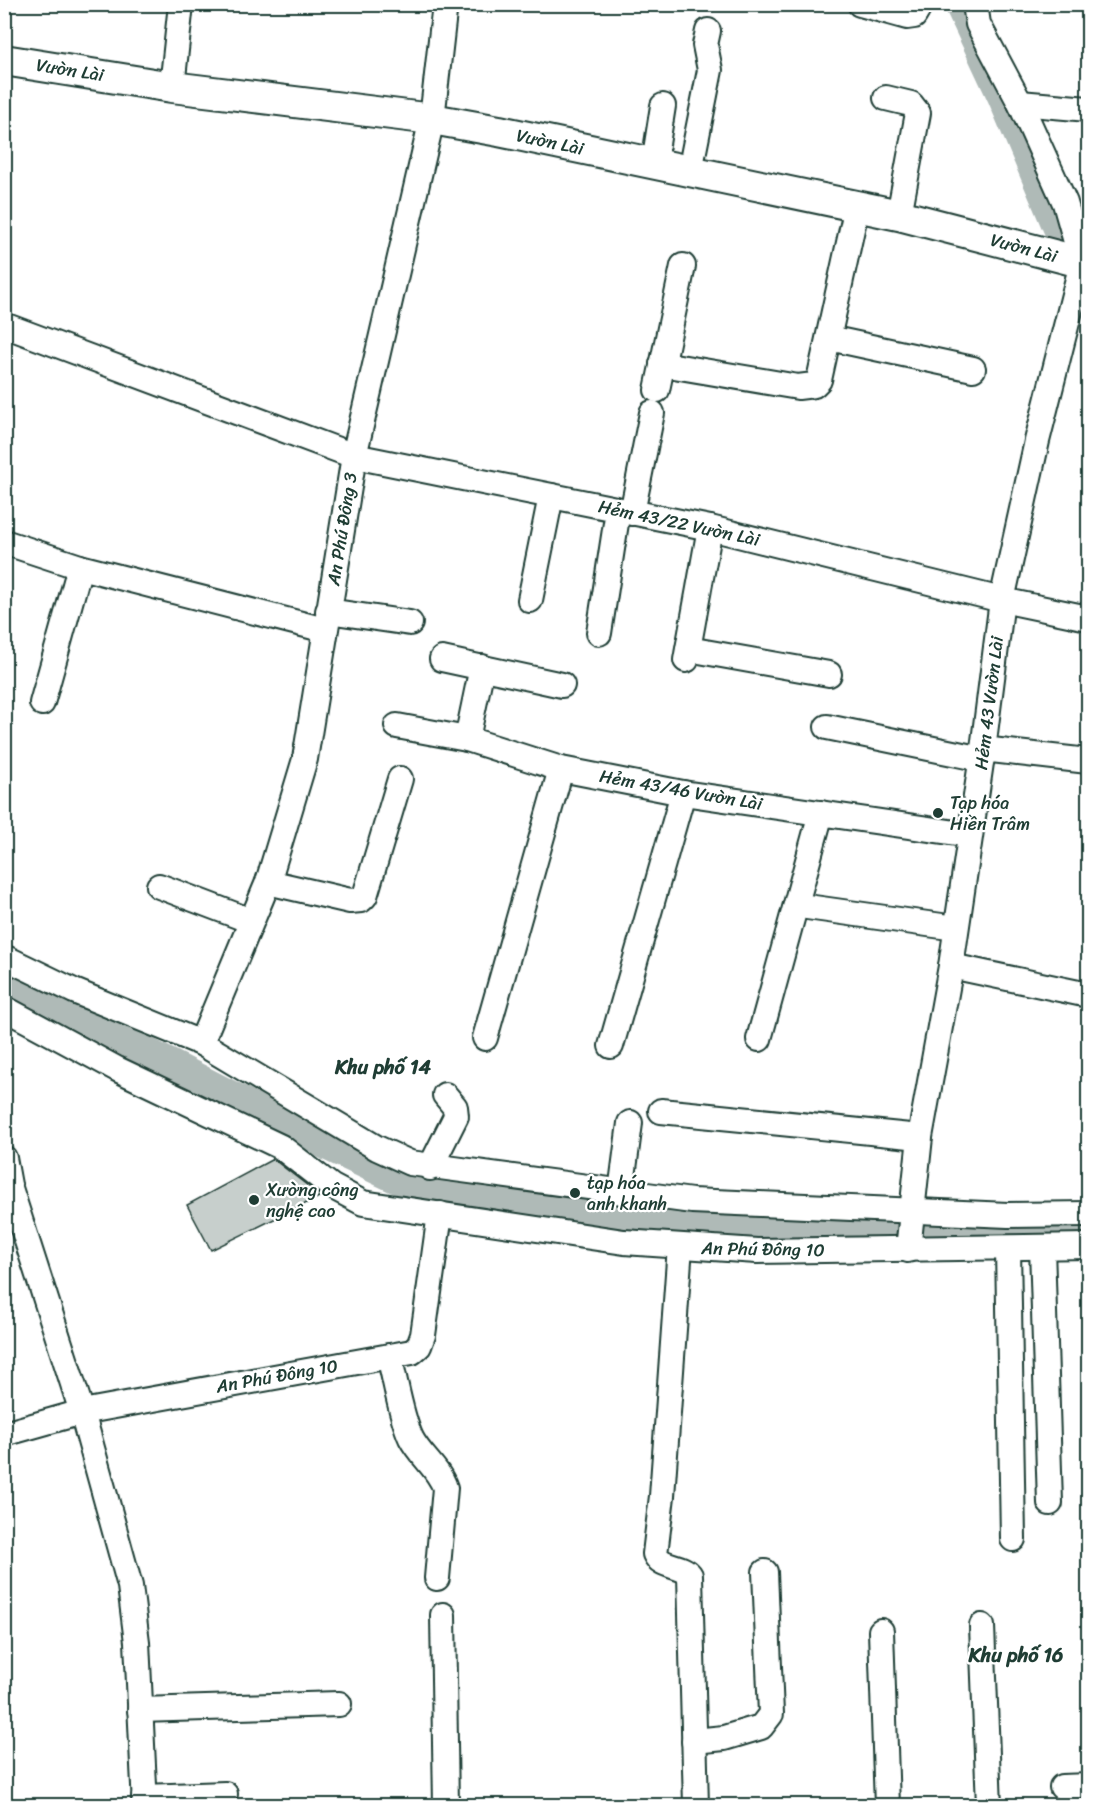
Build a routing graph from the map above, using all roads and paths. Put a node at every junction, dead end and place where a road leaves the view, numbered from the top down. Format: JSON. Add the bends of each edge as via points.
{"nodes":[{"id":1,"x":181,"y":4,"type":"edge"},
{"id":2,"x":446,"y":4,"type":"edge"},
{"id":3,"x":860,"y":4,"type":"edge"},
{"id":4,"x":915,"y":4,"type":"edge"},
{"id":5,"x":975,"y":4,"type":"edge"},
{"id":6,"x":708,"y":31,"type":"dead end"},
{"id":7,"x":4,"y":60,"type":"edge"},
{"id":8,"x":172,"y":87,"type":"junction"},
{"id":9,"x":886,"y":98,"type":"dead end"},
{"id":10,"x":1020,"y":103,"type":"junction"},
{"id":11,"x":663,"y":106,"type":"dead end"},
{"id":12,"x":1089,"y":109,"type":"edge"},
{"id":13,"x":432,"y":119,"type":"junction"},
{"id":14,"x":654,"y":163,"type":"junction"},
{"id":15,"x":690,"y":171,"type":"junction"},
{"id":16,"x":857,"y":206,"type":"junction"},
{"id":17,"x":899,"y":215,"type":"junction"},
{"id":18,"x":1085,"y":264,"type":"edge"},
{"id":19,"x":683,"y":266,"type":"dead end"},
{"id":20,"x":4,"y":325,"type":"edge"},
{"id":21,"x":830,"y":338,"type":"junction"},
{"id":22,"x":662,"y":364,"type":"junction"},
{"id":23,"x":973,"y":369,"type":"dead end"},
{"id":24,"x":354,"y":456,"type":"junction"},
{"id":25,"x":551,"y":496,"type":"junction"},
{"id":26,"x":625,"y":511,"type":"junction"},
{"id":27,"x":710,"y":528,"type":"junction"},
{"id":28,"x":4,"y":543,"type":"edge"},
{"id":29,"x":80,"y":567,"type":"junction"},
{"id":30,"x":531,"y":600,"type":"dead end"},
{"id":31,"x":1002,"y":600,"type":"junction"},
{"id":32,"x":1089,"y":618,"type":"edge"},
{"id":33,"x":327,"y":620,"type":"junction"},
{"id":34,"x":410,"y":623,"type":"dead end"},
{"id":35,"x":599,"y":633,"type":"dead end"},
{"id":36,"x":442,"y":659,"type":"dead end"},
{"id":37,"x":482,"y":667,"type":"junction"},
{"id":38,"x":829,"y":674,"type":"dead end"},
{"id":39,"x":562,"y":684,"type":"dead end"},
{"id":40,"x":42,"y":703,"type":"dead end"},
{"id":41,"x":397,"y":726,"type":"dead end"},
{"id":42,"x":827,"y":727,"type":"dead end"},
{"id":43,"x":467,"y":739,"type":"junction"},
{"id":44,"x":983,"y":754,"type":"junction"},
{"id":45,"x":1089,"y":761,"type":"edge"},
{"id":46,"x":561,"y":769,"type":"junction"},
{"id":47,"x":400,"y":779,"type":"dead end"},
{"id":48,"x":683,"y":793,"type":"junction"},
{"id":49,"x":821,"y":813,"type":"junction"},
{"id":50,"x":970,"y":835,"type":"junction"},
{"id":51,"x":267,"y":882,"type":"junction"},
{"id":52,"x":159,"y":886,"type":"dead end"},
{"id":53,"x":807,"y":907,"type":"dead end"},
{"id":54,"x":251,"y":921,"type":"junction"},
{"id":55,"x":956,"y":928,"type":"junction"},
{"id":56,"x":4,"y":957,"type":"edge"},
{"id":57,"x":951,"y":966,"type":"junction"},
{"id":58,"x":1089,"y":995,"type":"edge"},
{"id":59,"x":4,"y":1008,"type":"edge"},
{"id":60,"x":485,"y":1038,"type":"dead end"},
{"id":61,"x":759,"y":1039,"type":"dead end"},
{"id":62,"x":201,"y":1043,"type":"junction"},
{"id":63,"x":611,"y":1046,"type":"dead end"},
{"id":64,"x":445,"y":1095,"type":"dead end"},
{"id":65,"x":661,"y":1111,"type":"dead end"},
{"id":66,"x":630,"y":1123,"type":"dead end"},
{"id":67,"x":920,"y":1137,"type":"junction"},
{"id":68,"x":4,"y":1158,"type":"edge"},
{"id":69,"x":430,"y":1168,"type":"junction"},
{"id":70,"x":621,"y":1192,"type":"junction"},
{"id":71,"x":440,"y":1214,"type":"junction"},
{"id":72,"x":1089,"y":1214,"type":"edge"},
{"id":73,"x":912,"y":1215,"type":"junction"},
{"id":74,"x":680,"y":1246,"type":"junction"},
{"id":75,"x":1089,"y":1246,"type":"edge"},
{"id":76,"x":908,"y":1247,"type":"junction"},
{"id":77,"x":1042,"y":1247,"type":"junction"},
{"id":78,"x":1008,"y":1248,"type":"junction"},
{"id":79,"x":389,"y":1356,"type":"junction"},
{"id":80,"x":82,"y":1412,"type":"junction"},
{"id":81,"x":4,"y":1434,"type":"edge"},
{"id":82,"x":1050,"y":1503,"type":"dead end"},
{"id":83,"x":1013,"y":1539,"type":"dead end"},
{"id":84,"x":765,"y":1572,"type":"dead end"},
{"id":85,"x":436,"y":1578,"type":"dead end"},
{"id":86,"x":443,"y":1615,"type":"dead end"},
{"id":87,"x":982,"y":1626,"type":"dead end"},
{"id":88,"x":881,"y":1631,"type":"dead end"},
{"id":89,"x":339,"y":1704,"type":"dead end"},
{"id":90,"x":140,"y":1710,"type":"junction"},
{"id":91,"x":694,"y":1741,"type":"junction"},
{"id":92,"x":1089,"y":1786,"type":"edge"},
{"id":93,"x":1062,"y":1787,"type":"dead end"},
{"id":94,"x":225,"y":1794,"type":"dead end"},
{"id":95,"x":145,"y":1801,"type":"edge"},
{"id":96,"x":446,"y":1806,"type":"edge"},
{"id":97,"x":696,"y":1806,"type":"edge"},
{"id":98,"x":887,"y":1806,"type":"edge"},
{"id":99,"x":989,"y":1806,"type":"edge"}],
"edges":[{"from":1,"to":8,"type":"street"},
{"from":2,"to":13,"type":"street","name":"An Phú Đông 3"},
{"from":3,"to":4,"type":"street","via":[[907,17],[914,16]]},
{"from":5,"to":10,"type":"street","via":[[978,24]]},
{"from":6,"to":15,"type":"street","via":[[705,45],[710,70]]},
{"from":7,"to":8,"type":"main road","name":"Vườn Lài"},
{"from":8,"to":13,"type":"main road","name":"Vườn Lài"},
{"from":9,"to":17,"type":"street","via":[[911,104],[918,113]]},
{"from":10,"to":12,"type":"street"},
{"from":10,"to":18,"type":"street","via":[[1065,203]]},
{"from":11,"to":14,"type":"street"},
{"from":13,"to":14,"type":"main road","name":"Vườn Lài"},
{"from":13,"to":24,"type":"street","name":"An Phú Đông 3"},
{"from":14,"to":15,"type":"main road","name":"Vườn Lài"},
{"from":15,"to":16,"type":"main road","name":"Vườn Lài"},
{"from":16,"to":17,"type":"main road","name":"Vườn Lài"},
{"from":16,"to":21,"type":"street"},
{"from":17,"to":18,"type":"main road","name":"Vườn Lài"},
{"from":18,"to":31,"type":"street","name":"Hẻm 43 Vườn Lài","via":[[1037,441]]},
{"from":19,"to":22,"type":"street"},
{"from":20,"to":24,"type":"street","name":"Hẻm 43/22 Vườn Lài"},
{"from":21,"to":22,"type":"street","via":[[819,380],[808,387]]},
{"from":21,"to":23,"type":"street"},
{"from":22,"to":26,"type":"street"},
{"from":24,"to":25,"type":"street","name":"Hẻm 43/22 Vườn Lài"},
{"from":24,"to":33,"type":"street","name":"An Phú Đông 3"},
{"from":25,"to":26,"type":"street","name":"Hẻm 43/22 Vườn Lài"},
{"from":25,"to":30,"type":"street"},
{"from":26,"to":27,"type":"street","name":"Hẻm 43/22 Vườn Lài"},
{"from":26,"to":35,"type":"street"},
{"from":27,"to":31,"type":"street","name":"Hẻm 43/22 Vườn Lài"},
{"from":27,"to":38,"type":"street","via":[[687,654]]},
{"from":28,"to":29,"type":"street"},
{"from":29,"to":33,"type":"street"},
{"from":29,"to":40,"type":"street"},
{"from":31,"to":32,"type":"street","name":"Hẻm 43/22 Vườn Lài"},
{"from":31,"to":44,"type":"street","name":"Hẻm 43 Vườn Lài"},
{"from":33,"to":34,"type":"street"},
{"from":33,"to":51,"type":"street","name":"An Phú Đông 3","via":[[305,759]]},
{"from":36,"to":37,"type":"street"},
{"from":37,"to":39,"type":"street"},
{"from":37,"to":43,"type":"street"},
{"from":41,"to":43,"type":"street","name":"Hẻm 43/46 Vườn Lài"},
{"from":42,"to":44,"type":"street"},
{"from":43,"to":46,"type":"street","name":"Hẻm 43/46 Vườn Lài"},
{"from":44,"to":45,"type":"street"},
{"from":44,"to":50,"type":"street","name":"Hẻm 43 Vườn Lài"},
{"from":46,"to":48,"type":"street","name":"Hẻm 43/46 Vườn Lài"},
{"from":46,"to":60,"type":"street"},
{"from":47,"to":51,"type":"street","via":[[361,900],[350,901]]},
{"from":48,"to":49,"type":"street","name":"Hẻm 43/46 Vườn Lài"},
{"from":48,"to":63,"type":"street"},
{"from":49,"to":50,"type":"street","name":"Hẻm 43/46 Vườn Lài"},
{"from":49,"to":61,"type":"street"},
{"from":50,"to":55,"type":"street","name":"Hẻm 43 Vườn Lài"},
{"from":51,"to":54,"type":"street","name":"An Phú Đông 3"},
{"from":52,"to":54,"type":"street"},
{"from":53,"to":55,"type":"street"},
{"from":54,"to":62,"type":"street","name":"An Phú Đông 3"},
{"from":55,"to":57,"type":"street","name":"Hẻm 43 Vườn Lài"},
{"from":56,"to":62,"type":"street","via":[[74,991]]},
{"from":57,"to":58,"type":"street"},
{"from":57,"to":67,"type":"street","name":"Hẻm 43 Vườn Lài"},
{"from":59,"to":71,"type":"street","name":"An Phú Đông 10","via":[[117,1069],[281,1147],[331,1186],[363,1203]]},
{"from":62,"to":69,"type":"street","via":[[377,1148]]},
{"from":64,"to":69,"type":"street","via":[[457,1111]]},
{"from":65,"to":67,"type":"street"},
{"from":66,"to":70,"type":"street"},
{"from":67,"to":73,"type":"street","name":"Hẻm 43 Vườn Lài"},
{"from":68,"to":80,"type":"street","via":[[9,1185]]},
{"from":69,"to":70,"type":"street","via":[[476,1170]]},
{"from":70,"to":73,"type":"street","via":[[693,1201]]},
{"from":71,"to":74,"type":"street","name":"An Phú Đông 10","via":[[624,1242]]},
{"from":71,"to":79,"type":"street","name":"An Phú Đông 10","via":[[423,1335],[412,1352]]},
{"from":72,"to":73,"type":"street"},
{"from":73,"to":76,"type":"street","name":"Hẻm 43 Vườn Lài"},
{"from":74,"to":76,"type":"street","name":"An Phú Đông 10","via":[[757,1251]]},
{"from":74,"to":91,"type":"street","via":[[655,1554],[661,1562],[690,1575]]},
{"from":75,"to":77,"type":"street","name":"An Phú Đông 10"},
{"from":76,"to":78,"type":"street","name":"An Phú Đông 10"},
{"from":77,"to":78,"type":"street","name":"An Phú Đông 10"},
{"from":77,"to":82,"type":"street"},
{"from":78,"to":83,"type":"street"},
{"from":79,"to":80,"type":"street","name":"An Phú Đông 10"},
{"from":79,"to":85,"type":"street","via":[[411,1436],[445,1488]]},
{"from":80,"to":81,"type":"street","name":"An Phú Đông 10"},
{"from":80,"to":90,"type":"street","via":[[130,1586]]},
{"from":84,"to":91,"type":"street","via":[[771,1714],[761,1727],[724,1738]]},
{"from":86,"to":96,"type":"street"},
{"from":87,"to":99,"type":"street"},
{"from":88,"to":98,"type":"street"},
{"from":89,"to":90,"type":"street"},
{"from":90,"to":95,"type":"street"},
{"from":91,"to":97,"type":"street"},
{"from":92,"to":93,"type":"street"},
{"from":94,"to":95,"type":"street"}]}
